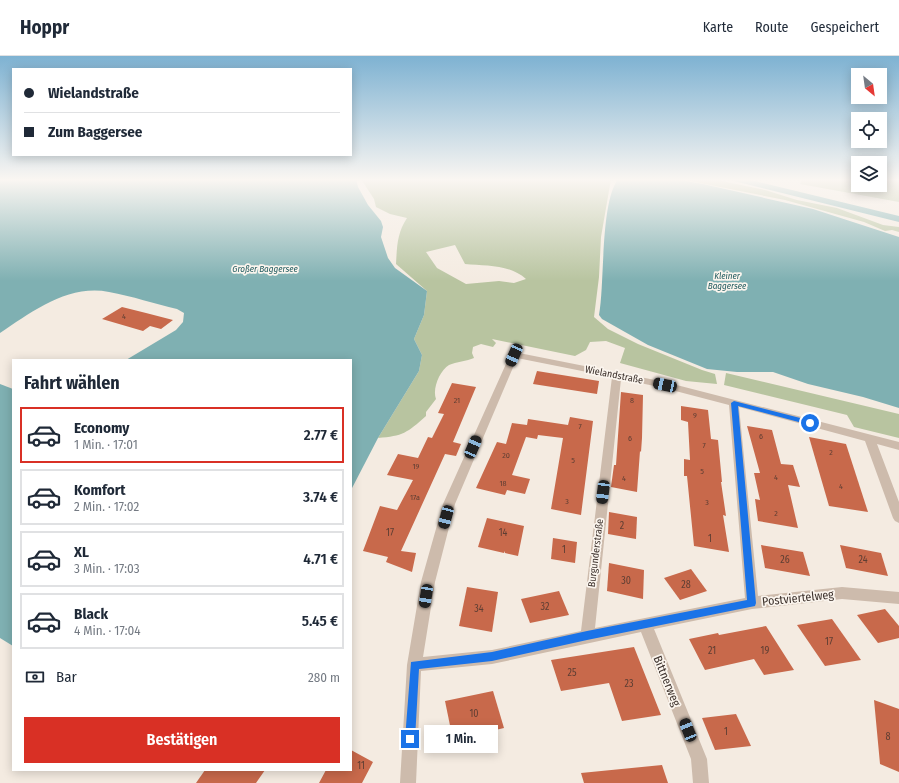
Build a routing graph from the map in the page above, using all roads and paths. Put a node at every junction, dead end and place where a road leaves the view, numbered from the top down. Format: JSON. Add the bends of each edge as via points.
{"nodes":[{"id":1,"x":617,"y":375,"type":"junction"},
{"id":2,"x":734,"y":403,"type":"junction"},
{"id":3,"x":870,"y":439,"type":"junction"},
{"id":4,"x":899,"y":446,"type":"edge"},
{"id":5,"x":899,"y":518,"type":"edge"},
{"id":6,"x":899,"y":598,"type":"edge"},
{"id":7,"x":752,"y":603,"type":"junction"},
{"id":8,"x":645,"y":625,"type":"junction"},
{"id":9,"x":587,"y":636,"type":"junction"},
{"id":10,"x":414,"y":665,"type":"junction"},
{"id":11,"x":408,"y":783,"type":"edge"},
{"id":12,"x":701,"y":783,"type":"edge"}],
"edges":[{"from":1,"to":2,"type":"street","name":"Wielandstraße"},
{"from":1,"to":9,"type":"street","name":"Burgunderstraße"},
{"from":1,"to":10,"type":"street","name":"Wielandstraße","via":[[514,355],[449,504],[428,582]]},
{"from":2,"to":3,"type":"street","name":"Wielandstraße"},
{"from":2,"to":7,"type":"street"},
{"from":3,"to":4,"type":"street","name":"Wielandstraße"},
{"from":3,"to":5,"type":"street"},
{"from":6,"to":7,"type":"street","name":"Postviertelweg","via":[[842,593]]},
{"from":7,"to":8,"type":"street","name":"Postviertelweg"},
{"from":8,"to":9,"type":"street","name":"Postviertelweg"},
{"from":8,"to":12,"type":"street","name":"Bittnerweg","via":[[700,759]]},
{"from":9,"to":10,"type":"street","name":"Postviertelweg","via":[[492,657]]},
{"from":10,"to":11,"type":"street"}]}
